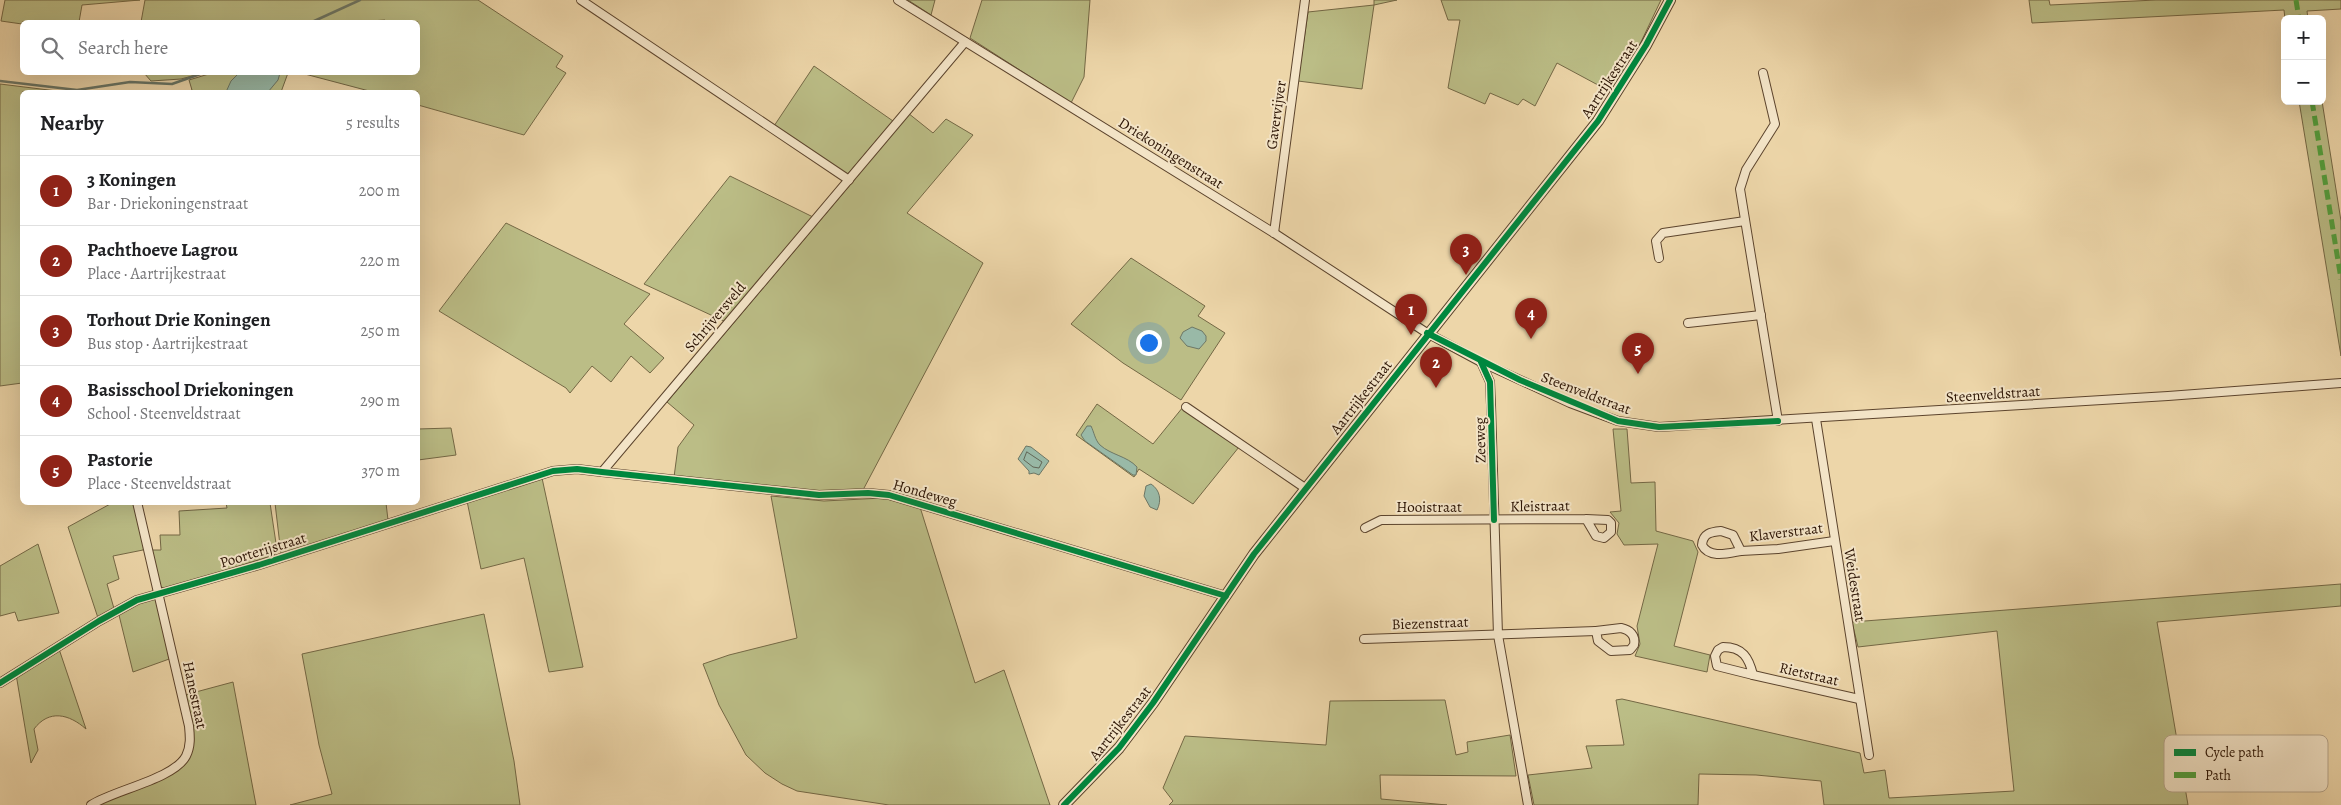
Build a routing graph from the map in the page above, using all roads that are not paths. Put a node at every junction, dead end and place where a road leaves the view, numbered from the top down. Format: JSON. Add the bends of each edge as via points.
{"nodes":[{"id":1,"x":581,"y":0,"type":"edge"},
{"id":2,"x":898,"y":0,"type":"edge"},
{"id":3,"x":1305,"y":0,"type":"edge"},
{"id":4,"x":1670,"y":0,"type":"edge"},
{"id":5,"x":965,"y":42,"type":"junction"},
{"id":6,"x":1762,"y":73,"type":"dead end"},
{"id":7,"x":850,"y":180,"type":"junction"},
{"id":8,"x":1745,"y":221,"type":"junction"},
{"id":9,"x":1274,"y":233,"type":"junction"},
{"id":10,"x":1659,"y":258,"type":"dead end"},
{"id":11,"x":1761,"y":315,"type":"junction"},
{"id":12,"x":1688,"y":323,"type":"dead end"},
{"id":13,"x":1427,"y":333,"type":"junction"},
{"id":14,"x":1480,"y":362,"type":"junction"},
{"id":15,"x":2341,"y":383,"type":"edge"},
{"id":16,"x":1186,"y":407,"type":"dead end"},
{"id":17,"x":1816,"y":419,"type":"junction"},
{"id":18,"x":1778,"y":421,"type":"junction"},
{"id":19,"x":602,"y":472,"type":"junction"},
{"id":20,"x":548,"y":473,"type":"joint"},
{"id":21,"x":1306,"y":488,"type":"junction"},
{"id":22,"x":138,"y":505,"type":"edge"},
{"id":23,"x":1586,"y":519,"type":"dead end"},
{"id":24,"x":1494,"y":520,"type":"junction"},
{"id":25,"x":1365,"y":528,"type":"dead end"},
{"id":26,"x":1834,"y":541,"type":"junction"},
{"id":27,"x":1742,"y":551,"type":"junction"},
{"id":28,"x":157,"y":594,"type":"junction"},
{"id":29,"x":1226,"y":596,"type":"junction"},
{"id":30,"x":1596,"y":630,"type":"junction"},
{"id":31,"x":1498,"y":635,"type":"junction"},
{"id":32,"x":1364,"y":639,"type":"dead end"},
{"id":33,"x":1753,"y":675,"type":"junction"},
{"id":34,"x":0,"y":683,"type":"edge"},
{"id":35,"x":1859,"y":699,"type":"junction"},
{"id":36,"x":1869,"y":755,"type":"dead end"},
{"id":37,"x":91,"y":805,"type":"edge"},
{"id":38,"x":1064,"y":805,"type":"edge"},
{"id":39,"x":1528,"y":805,"type":"edge"}],
"edges":[{"from":1,"to":7,"type":"street"},
{"from":2,"to":5,"type":"street","name":"Driekoningenstraat"},
{"from":3,"to":9,"type":"street","name":"Gavervijver"},
{"from":4,"to":13,"type":"street","name":"Aartrijkestraat","via":[[1598,121]]},
{"from":5,"to":7,"type":"street","name":"Schrijversveld"},
{"from":5,"to":9,"type":"street","name":"Driekoningenstraat"},
{"from":6,"to":8,"type":"street","via":[[1775,124],[1746,170],[1740,188]]},
{"from":7,"to":19,"type":"street","name":"Schrijversveld"},
{"from":8,"to":10,"type":"street","via":[[1663,233],[1656,241]]},
{"from":8,"to":11,"type":"street"},
{"from":9,"to":13,"type":"street","name":"Driekoningenstraat"},
{"from":11,"to":12,"type":"street"},
{"from":11,"to":18,"type":"street"},
{"from":13,"to":14,"type":"street","name":"Steenveldstraat"},
{"from":13,"to":21,"type":"street","name":"Aartrijkestraat"},
{"from":14,"to":18,"type":"street","name":"Steenveldstraat","via":[[1570,403],[1628,423],[1659,427]]},
{"from":14,"to":24,"type":"street","name":"Zeeweg","via":[[1490,382]]},
{"from":15,"to":17,"type":"street","name":"Steenveldstraat"},
{"from":16,"to":21,"type":"street"},
{"from":17,"to":18,"type":"street","name":"Steenveldstraat"},
{"from":17,"to":26,"type":"street","name":"Weidestraat"},
{"from":19,"to":20,"type":"street","name":"Hondeweg","via":[[578,469]]},
{"from":19,"to":29,"type":"street","name":"Hondeweg","via":[[818,495],[889,495]]},
{"from":20,"to":28,"type":"street","name":"Poorterijstraat"},
{"from":21,"to":29,"type":"street","name":"Aartrijkestraat"},
{"from":22,"to":28,"type":"street"},
{"from":23,"to":24,"type":"street","name":"Kleistraat"},
{"from":24,"to":25,"type":"street","name":"Hooistraat","via":[[1381,520]]},
{"from":24,"to":31,"type":"street","name":"Zeeweg"},
{"from":26,"to":27,"type":"street","name":"Klaverstraat"},
{"from":26,"to":35,"type":"street","name":"Weidestraat"},
{"from":27,"to":27,"type":"street","name":"Klaverstraat","via":[[1728,532],[1710,532],[1703,540],[1702,545],[1708,552]]},
{"from":28,"to":34,"type":"street","name":"Poorterijstraat","via":[[137,600],[99,621]]},
{"from":28,"to":37,"type":"street","name":"Hanestraat","via":[[190,746],[186,758],[168,772]]},
{"from":29,"to":38,"type":"street","name":"Aartrijkestraat","via":[[1119,748]]},
{"from":30,"to":30,"type":"street","name":"Biezenstraat","via":[[1598,641],[1606,649],[1624,652],[1634,645],[1633,635],[1626,629]]},
{"from":30,"to":31,"type":"street","name":"Biezenstraat"},
{"from":31,"to":32,"type":"street","name":"Biezenstraat"},
{"from":31,"to":39,"type":"street","name":"Zeeweg"},
{"from":33,"to":33,"type":"street","name":"Rietstraat","via":[[1746,655],[1730,647],[1718,650],[1715,656],[1718,666]]},
{"from":33,"to":35,"type":"street","name":"Rietstraat"},
{"from":35,"to":36,"type":"street","name":"Weidestraat"}]}
